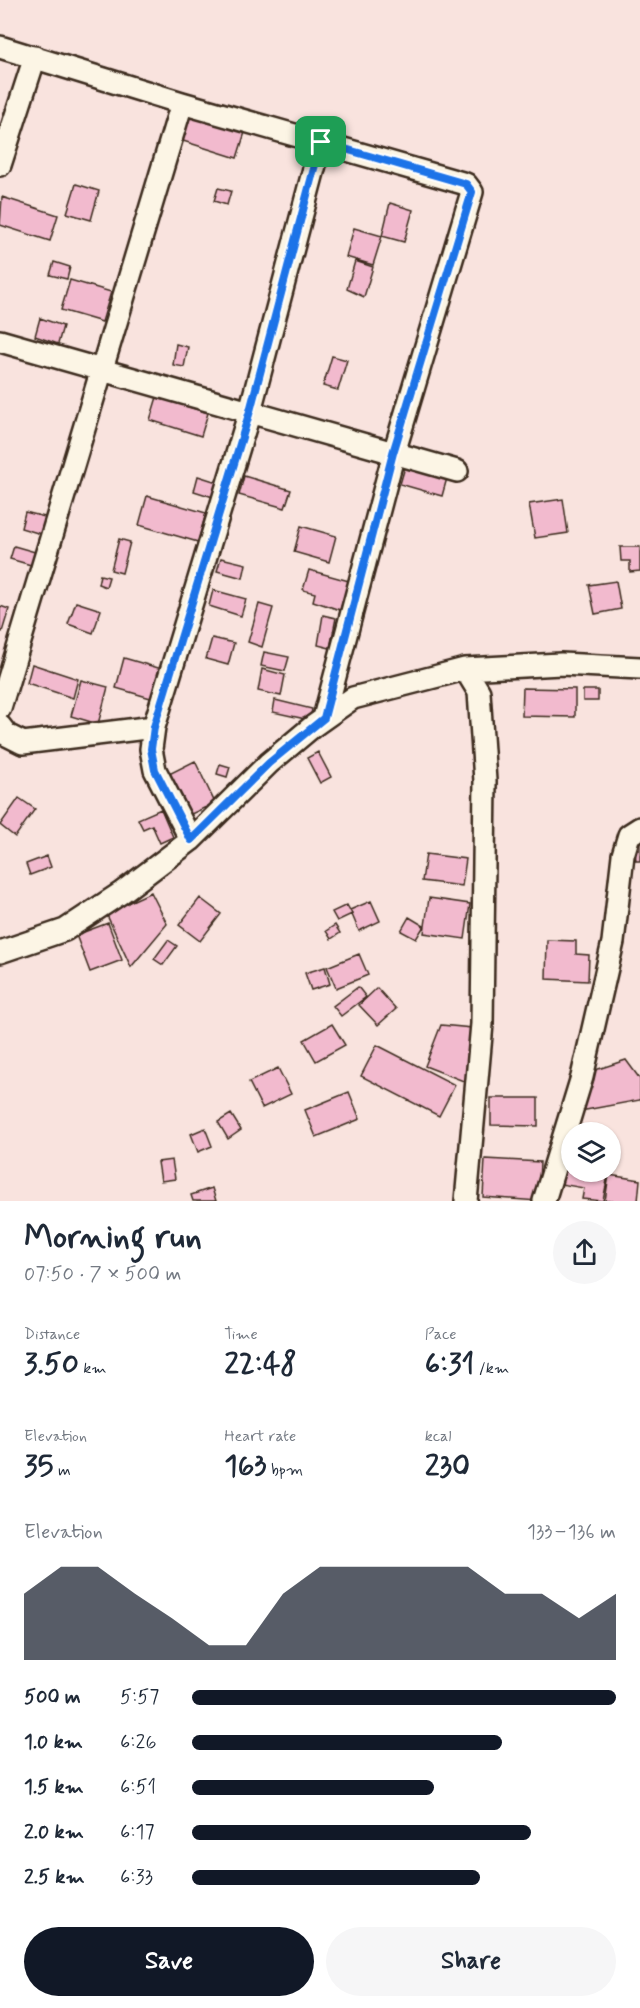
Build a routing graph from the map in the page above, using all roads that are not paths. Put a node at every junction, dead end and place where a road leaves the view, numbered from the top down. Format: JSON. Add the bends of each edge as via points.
{"nodes":[{"id":1,"x":0,"y":47,"type":"edge"},
{"id":2,"x":35,"y":57,"type":"junction"},
{"id":3,"x":182,"y":103,"type":"junction"},
{"id":4,"x":321,"y":142,"type":"junction"},
{"id":5,"x":0,"y":165,"type":"edge"},
{"id":6,"x":0,"y":341,"type":"edge"},
{"id":7,"x":101,"y":368,"type":"junction"},
{"id":8,"x":250,"y":411,"type":"junction"},
{"id":9,"x":393,"y":453,"type":"junction"},
{"id":10,"x":457,"y":471,"type":"dead end"},
{"id":11,"x":640,"y":668,"type":"edge"},
{"id":12,"x":465,"y":669,"type":"junction"},
{"id":13,"x":0,"y":708,"type":"edge"},
{"id":14,"x":324,"y":718,"type":"junction"},
{"id":15,"x":0,"y":726,"type":"edge"},
{"id":16,"x":154,"y":727,"type":"junction"},
{"id":17,"x":640,"y":828,"type":"edge"},
{"id":18,"x":191,"y":840,"type":"junction"},
{"id":19,"x":0,"y":952,"type":"edge"},
{"id":20,"x":466,"y":1201,"type":"edge"},
{"id":21,"x":544,"y":1201,"type":"edge"}],
"edges":[{"from":1,"to":2,"type":"street"},
{"from":2,"to":3,"type":"street"},
{"from":2,"to":5,"type":"street"},
{"from":3,"to":4,"type":"street"},
{"from":3,"to":7,"type":"street"},
{"from":4,"to":8,"type":"street"},
{"from":4,"to":9,"type":"street","via":[[466,184],[472,192]]},
{"from":6,"to":7,"type":"street"},
{"from":7,"to":8,"type":"street"},
{"from":7,"to":13,"type":"street"},
{"from":8,"to":9,"type":"street"},
{"from":8,"to":16,"type":"street"},
{"from":9,"to":10,"type":"street"},
{"from":9,"to":14,"type":"street"},
{"from":11,"to":12,"type":"street","via":[[561,664]]},
{"from":12,"to":14,"type":"street","via":[[353,698]]},
{"from":12,"to":20,"type":"street","via":[[479,692],[485,782],[482,1024]]},
{"from":14,"to":18,"type":"street","via":[[269,763]]},
{"from":15,"to":16,"type":"street","via":[[7,735],[23,743]]},
{"from":16,"to":18,"type":"street","via":[[151,749],[155,770]]},
{"from":17,"to":21,"type":"street","via":[[629,835],[623,855],[613,942],[582,1077]]},
{"from":18,"to":19,"type":"street","via":[[65,930]]}]}
